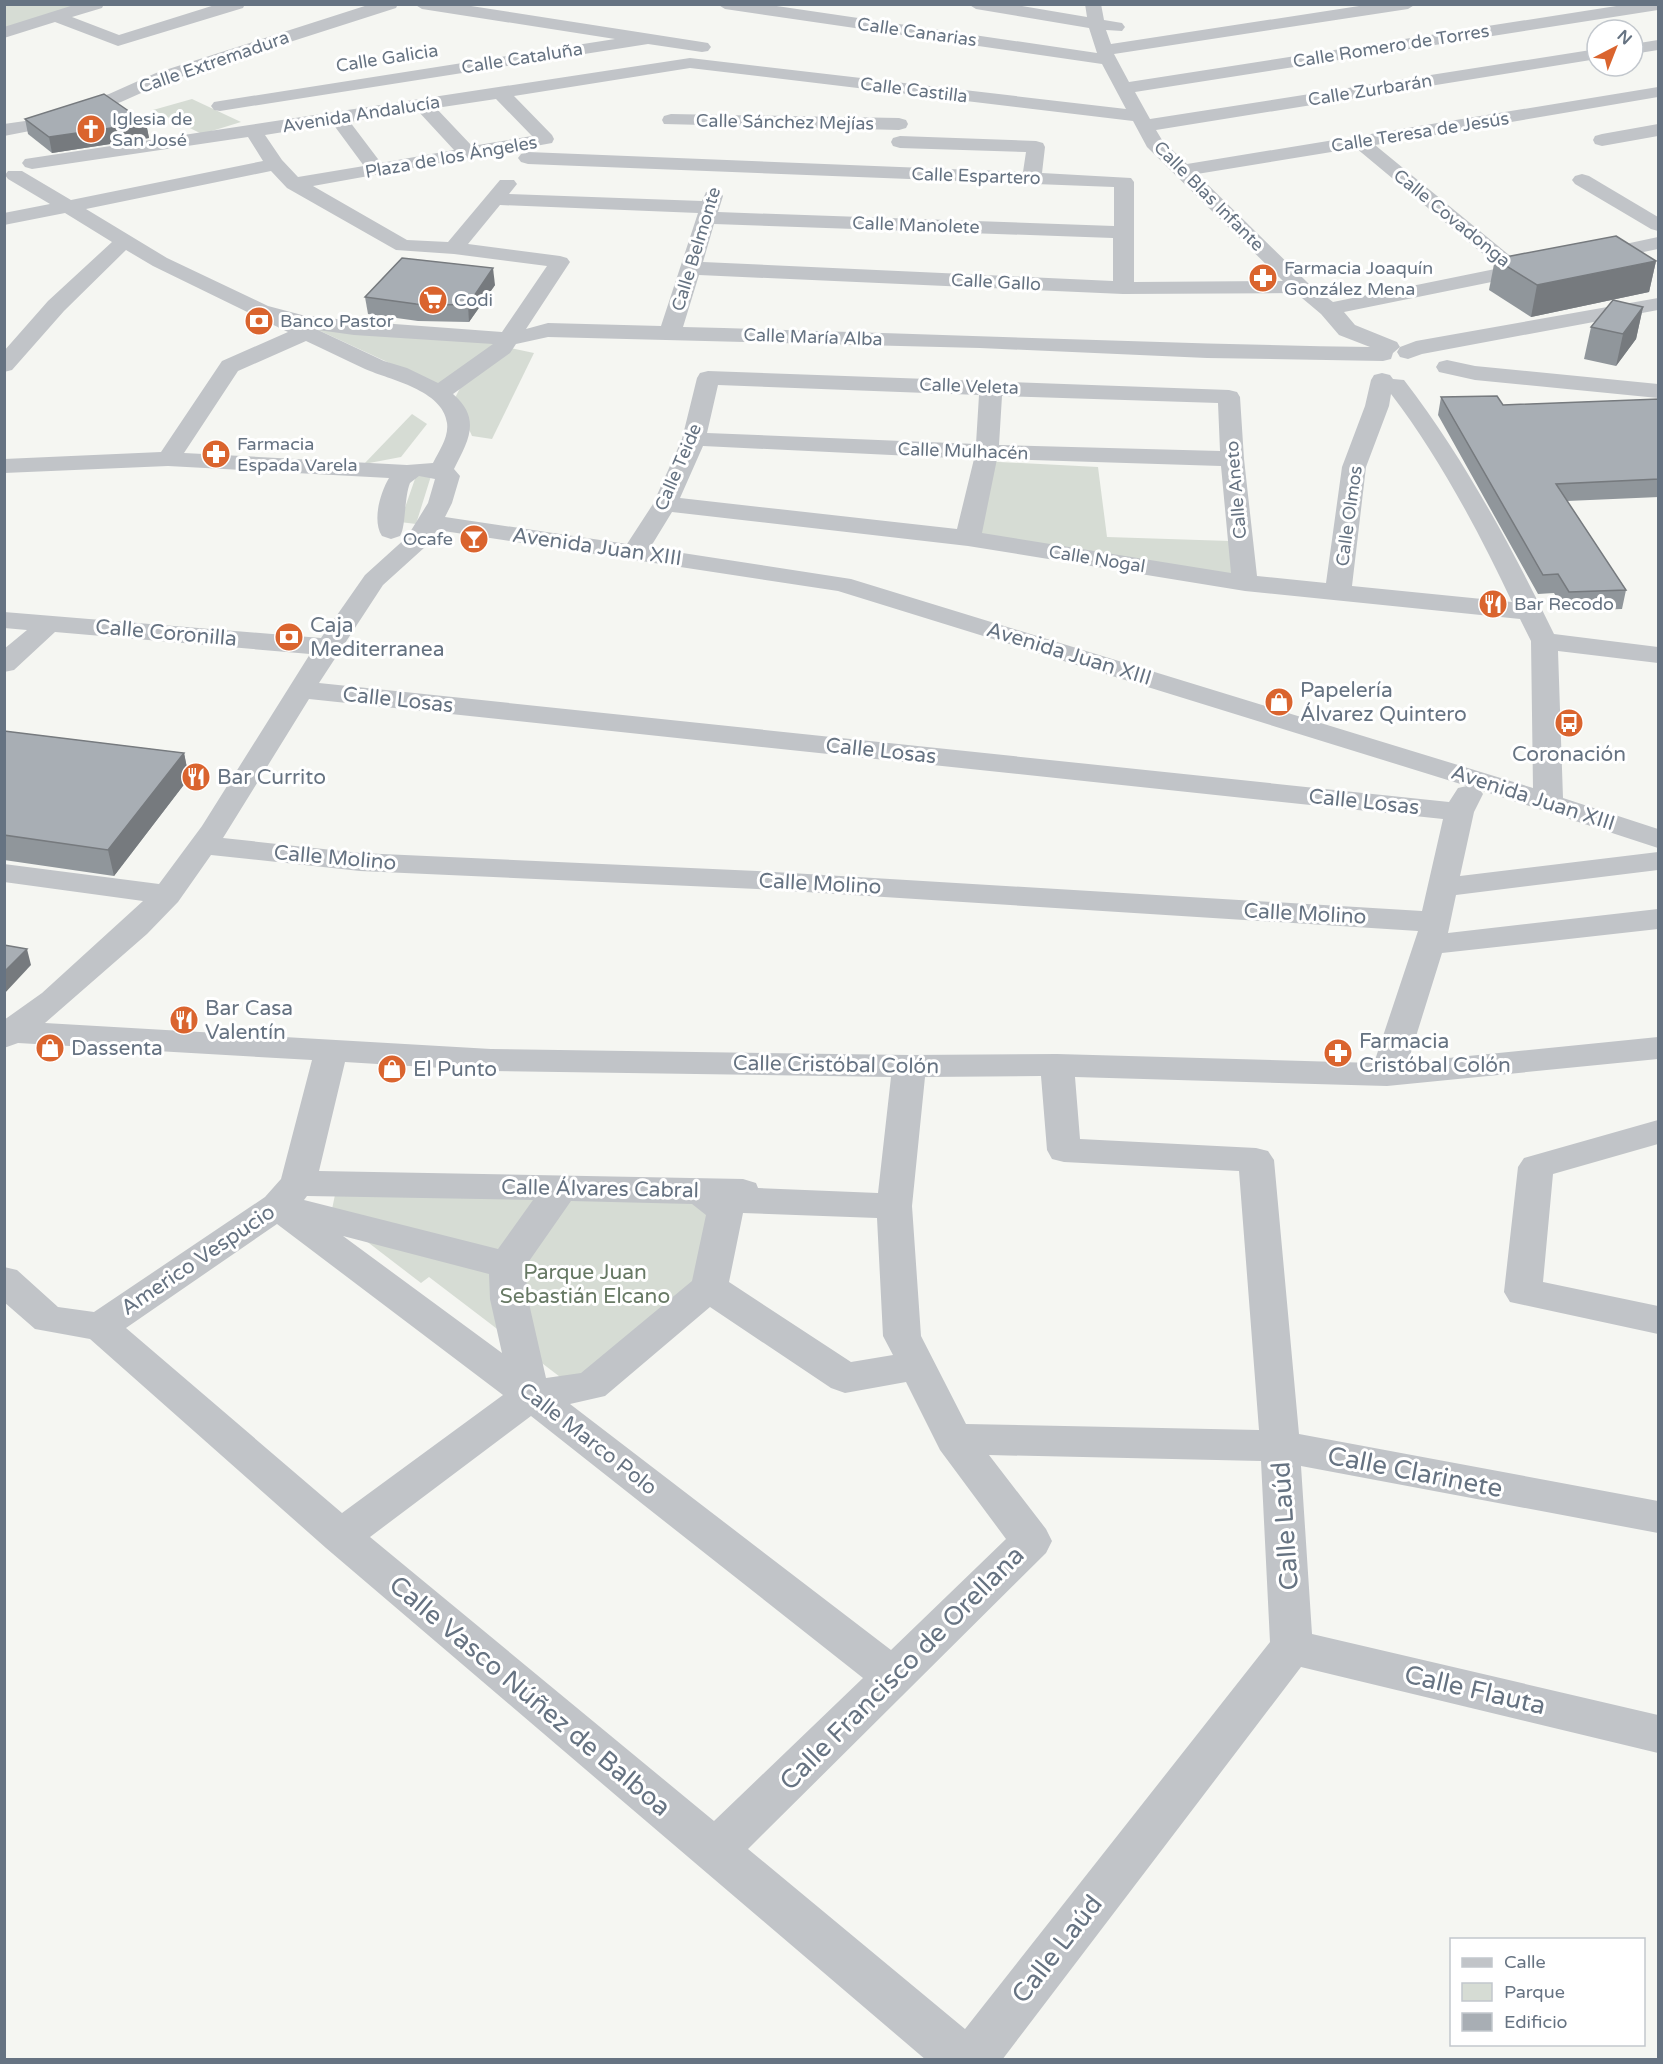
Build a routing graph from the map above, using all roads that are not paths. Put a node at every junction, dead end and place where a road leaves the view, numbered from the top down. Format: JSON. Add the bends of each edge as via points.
{"nodes":[{"id":1,"x":96,"y":4,"type":"edge"},
{"id":2,"x":237,"y":4,"type":"edge"},
{"id":3,"x":390,"y":4,"type":"edge"},
{"id":4,"x":422,"y":4,"type":"edge"},
{"id":5,"x":976,"y":4,"type":"edge"},
{"id":6,"x":1408,"y":4,"type":"edge"},
{"id":7,"x":1659,"y":5,"type":"edge"},
{"id":8,"x":1098,"y":6,"type":"edge"},
{"id":9,"x":1380,"y":6,"type":"edge"},
{"id":10,"x":728,"y":12,"type":"edge"},
{"id":11,"x":56,"y":17,"type":"junction"},
{"id":12,"x":1096,"y":24,"type":"junction"},
{"id":13,"x":1131,"y":26,"type":"dead end"},
{"id":14,"x":574,"y":28,"type":"junction"},
{"id":15,"x":4,"y":33,"type":"edge"},
{"id":16,"x":717,"y":33,"type":"dead end"},
{"id":17,"x":516,"y":37,"type":"dead end"},
{"id":18,"x":647,"y":39,"type":"junction"},
{"id":19,"x":702,"y":47,"type":"junction"},
{"id":20,"x":1106,"y":55,"type":"junction"},
{"id":21,"x":1585,"y":56,"type":"edge"},
{"id":22,"x":690,"y":63,"type":"junction"},
{"id":23,"x":162,"y":77,"type":"junction"},
{"id":24,"x":243,"y":84,"type":"dead end"},
{"id":25,"x":182,"y":86,"type":"dead end"},
{"id":26,"x":1124,"y":88,"type":"junction"},
{"id":27,"x":1659,"y":92,"type":"edge"},
{"id":28,"x":501,"y":93,"type":"junction"},
{"id":29,"x":1640,"y":96,"type":"junction"},
{"id":30,"x":211,"y":99,"type":"junction"},
{"id":31,"x":423,"y":105,"type":"junction"},
{"id":32,"x":926,"y":105,"type":"junction"},
{"id":33,"x":1659,"y":106,"type":"edge"},
{"id":34,"x":338,"y":118,"type":"junction"},
{"id":35,"x":1141,"y":121,"type":"junction"},
{"id":36,"x":261,"y":129,"type":"junction"},
{"id":37,"x":4,"y":130,"type":"edge"},
{"id":38,"x":1659,"y":130,"type":"edge"},
{"id":39,"x":899,"y":133,"type":"junction"},
{"id":40,"x":545,"y":139,"type":"junction"},
{"id":41,"x":1602,"y":140,"type":"dead end"},
{"id":42,"x":1360,"y":142,"type":"junction"},
{"id":43,"x":158,"y":146,"type":"junction"},
{"id":44,"x":468,"y":153,"type":"junction"},
{"id":45,"x":528,"y":158,"type":"junction"},
{"id":46,"x":652,"y":162,"type":"junction"},
{"id":47,"x":275,"y":164,"type":"junction"},
{"id":48,"x":722,"y":165,"type":"junction"},
{"id":49,"x":17,"y":168,"type":"edge"},
{"id":50,"x":377,"y":170,"type":"junction"},
{"id":51,"x":1182,"y":171,"type":"junction"},
{"id":52,"x":896,"y":173,"type":"junction"},
{"id":53,"x":1032,"y":178,"type":"junction"},
{"id":54,"x":1582,"y":180,"type":"dead end"},
{"id":55,"x":181,"y":181,"type":"junction"},
{"id":56,"x":294,"y":184,"type":"junction"},
{"id":57,"x":494,"y":200,"type":"junction"},
{"id":58,"x":71,"y":208,"type":"junction"},
{"id":59,"x":1657,"y":212,"type":"edge"},
{"id":60,"x":709,"y":213,"type":"junction"},
{"id":61,"x":4,"y":219,"type":"edge"},
{"id":62,"x":1124,"y":232,"type":"junction"},
{"id":63,"x":123,"y":242,"type":"junction"},
{"id":64,"x":1659,"y":243,"type":"edge"},
{"id":65,"x":454,"y":248,"type":"junction"},
{"id":66,"x":690,"y":268,"type":"junction"},
{"id":67,"x":1516,"y":271,"type":"junction"},
{"id":68,"x":1301,"y":287,"type":"junction"},
{"id":69,"x":1123,"y":288,"type":"junction"},
{"id":70,"x":1659,"y":304,"type":"edge"},
{"id":71,"x":1329,"y":309,"type":"junction"},
{"id":72,"x":267,"y":312,"type":"junction"},
{"id":73,"x":1347,"y":330,"type":"junction"},
{"id":74,"x":307,"y":332,"type":"junction"},
{"id":75,"x":670,"y":333,"type":"junction"},
{"id":76,"x":510,"y":339,"type":"junction"},
{"id":77,"x":1386,"y":363,"type":"junction"},
{"id":78,"x":4,"y":365,"type":"edge"},
{"id":79,"x":375,"y":366,"type":"junction"},
{"id":80,"x":1437,"y":370,"type":"junction"},
{"id":81,"x":708,"y":378,"type":"joint"},
{"id":82,"x":991,"y":387,"type":"junction"},
{"id":83,"x":1659,"y":391,"type":"edge"},
{"id":84,"x":439,"y":393,"type":"junction"},
{"id":85,"x":1229,"y":397,"type":"joint"},
{"id":86,"x":1377,"y":406,"type":"junction"},
{"id":87,"x":1423,"y":420,"type":"junction"},
{"id":88,"x":694,"y":440,"type":"junction"},
{"id":89,"x":987,"y":453,"type":"junction"},
{"id":90,"x":168,"y":459,"type":"junction"},
{"id":91,"x":1232,"y":459,"type":"junction"},
{"id":92,"x":4,"y":466,"type":"edge"},
{"id":93,"x":424,"y":470,"type":"junction"},
{"id":94,"x":664,"y":504,"type":"junction"},
{"id":95,"x":426,"y":525,"type":"junction"},
{"id":96,"x":466,"y":527,"type":"junction"},
{"id":97,"x":391,"y":531,"type":"junction"},
{"id":98,"x":968,"y":538,"type":"junction"},
{"id":99,"x":635,"y":552,"type":"junction"},
{"id":100,"x":374,"y":580,"type":"junction"},
{"id":101,"x":1245,"y":583,"type":"junction"},
{"id":102,"x":1338,"y":592,"type":"junction"},
{"id":103,"x":1530,"y":612,"type":"junction"},
{"id":104,"x":4,"y":620,"type":"edge"},
{"id":105,"x":50,"y":623,"type":"junction"},
{"id":106,"x":1544,"y":641,"type":"junction"},
{"id":107,"x":328,"y":647,"type":"junction"},
{"id":108,"x":1659,"y":655,"type":"edge"},
{"id":109,"x":4,"y":664,"type":"edge"},
{"id":110,"x":303,"y":690,"type":"junction"},
{"id":111,"x":1476,"y":779,"type":"junction"},
{"id":112,"x":1548,"y":803,"type":"junction"},
{"id":113,"x":1459,"y":812,"type":"junction"},
{"id":114,"x":1659,"y":838,"type":"edge"},
{"id":115,"x":203,"y":845,"type":"junction"},
{"id":116,"x":1659,"y":861,"type":"edge"},
{"id":117,"x":4,"y":873,"type":"edge"},
{"id":118,"x":1442,"y":886,"type":"junction"},
{"id":119,"x":167,"y":895,"type":"junction"},
{"id":120,"x":1659,"y":919,"type":"edge"},
{"id":121,"x":1432,"y":933,"type":"junction"},
{"id":122,"x":53,"y":1000,"type":"junction"},
{"id":123,"x":7,"y":1033,"type":"edge"},
{"id":124,"x":89,"y":1037,"type":"junction"},
{"id":125,"x":1659,"y":1048,"type":"edge"},
{"id":126,"x":331,"y":1051,"type":"junction"},
{"id":127,"x":1057,"y":1065,"type":"junction"},
{"id":128,"x":909,"y":1066,"type":"junction"},
{"id":129,"x":1387,"y":1075,"type":"junction"},
{"id":130,"x":1659,"y":1131,"type":"edge"},
{"id":131,"x":561,"y":1188,"type":"junction"},
{"id":132,"x":700,"y":1191,"type":"junction"},
{"id":133,"x":288,"y":1194,"type":"junction"},
{"id":134,"x":894,"y":1206,"type":"junction"},
{"id":135,"x":507,"y":1265,"type":"junction"},
{"id":136,"x":4,"y":1280,"type":"edge"},
{"id":137,"x":709,"y":1287,"type":"junction"},
{"id":138,"x":1659,"y":1320,"type":"edge"},
{"id":139,"x":100,"y":1327,"type":"junction"},
{"id":140,"x":915,"y":1366,"type":"junction"},
{"id":141,"x":531,"y":1395,"type":"junction"},
{"id":142,"x":954,"y":1438,"type":"junction"},
{"id":143,"x":1280,"y":1446,"type":"junction"},
{"id":144,"x":1659,"y":1517,"type":"edge"},
{"id":145,"x":341,"y":1536,"type":"junction"},
{"id":146,"x":1292,"y":1647,"type":"junction"},
{"id":147,"x":894,"y":1677,"type":"junction"},
{"id":148,"x":1659,"y":1734,"type":"edge"},
{"id":149,"x":714,"y":1852,"type":"junction"},
{"id":150,"x":964,"y":2060,"type":"edge"},
{"id":151,"x":971,"y":2060,"type":"edge"}],
"edges":[{"from":1,"to":11,"type":"street"},
{"from":2,"to":11,"type":"street","via":[[118,41]]},
{"from":3,"to":23,"type":"street","name":"Calle Extremadura"},
{"from":4,"to":14,"type":"street"},
{"from":5,"to":12,"type":"street"},
{"from":6,"to":9,"type":"street","name":"Calle Canarias"},
{"from":7,"to":26,"type":"street","name":"Calle Romero de Torres"},
{"from":8,"to":12,"type":"street","name":"Calle Blas Infante"},
{"from":9,"to":20,"type":"street","name":"Calle Canarias"},
{"from":10,"to":20,"type":"street","name":"Calle Canarias","via":[[747,8]]},
{"from":11,"to":15,"type":"street"},
{"from":12,"to":13,"type":"street"},
{"from":12,"to":20,"type":"street","name":"Calle Blas Infante"},
{"from":14,"to":17,"type":"street"},
{"from":14,"to":18,"type":"street"},
{"from":16,"to":19,"type":"street"},
{"from":18,"to":19,"type":"street"},
{"from":18,"to":30,"type":"street","name":"Calle Cataluña"},
{"from":19,"to":22,"type":"street"},
{"from":20,"to":26,"type":"street","name":"Calle Blas Infante"},
{"from":21,"to":35,"type":"street","name":"Calle Zurbarán"},
{"from":22,"to":28,"type":"street","name":"Avenida Andalucía"},
{"from":22,"to":32,"type":"street","name":"Calle Castilla"},
{"from":23,"to":25,"type":"street"},
{"from":23,"to":37,"type":"street","name":"Calle Extremadura","via":[[115,98]]},
{"from":24,"to":30,"type":"street"},
{"from":26,"to":35,"type":"street","name":"Calle Blas Infante"},
{"from":27,"to":29,"type":"street","name":"Calle Teresa de Jesús"},
{"from":28,"to":31,"type":"street","name":"Avenida Andalucía"},
{"from":28,"to":40,"type":"street"},
{"from":29,"to":33,"type":"street"},
{"from":29,"to":42,"type":"street","name":"Calle Teresa de Jesús"},
{"from":30,"to":36,"type":"street"},
{"from":31,"to":34,"type":"street","name":"Avenida Andalucía"},
{"from":31,"to":44,"type":"street"},
{"from":32,"to":35,"type":"street","name":"Calle Castilla"},
{"from":32,"to":39,"type":"street"},
{"from":34,"to":36,"type":"street","name":"Avenida Andalucía"},
{"from":34,"to":50,"type":"street"},
{"from":35,"to":51,"type":"street","name":"Calle Blas Infante","via":[[1154,143]]},
{"from":36,"to":43,"type":"street","name":"Avenida Andalucía"},
{"from":36,"to":47,"type":"street"},
{"from":38,"to":41,"type":"street"},
{"from":39,"to":46,"type":"street","name":"Calle Sánchez Mejías","via":[[674,111]]},
{"from":39,"to":52,"type":"street"},
{"from":39,"to":53,"type":"street","name":"Calle Sánchez Mejías","via":[[1036,147]]},
{"from":40,"to":44,"type":"street","name":"Plaza de los Ángeles"},
{"from":40,"to":45,"type":"street","name":"Plaza de los Ángeles"},
{"from":42,"to":51,"type":"street","name":"Calle Teresa de Jesús"},
{"from":42,"to":67,"type":"street","name":"Calle Covadonga"},
{"from":43,"to":49,"type":"street","name":"Avenida Andalucía"},
{"from":43,"to":55,"type":"street"},
{"from":44,"to":50,"type":"street","name":"Plaza de los Ángeles"},
{"from":45,"to":46,"type":"street","name":"Calle Espartero"},
{"from":45,"to":57,"type":"street","name":"Plaza de los Ángeles"},
{"from":46,"to":48,"type":"street","name":"Calle Espartero"},
{"from":47,"to":55,"type":"street"},
{"from":47,"to":56,"type":"street"},
{"from":48,"to":52,"type":"street","name":"Calle Espartero"},
{"from":48,"to":60,"type":"street","name":"Calle Belmonte"},
{"from":49,"to":58,"type":"street"},
{"from":50,"to":56,"type":"street","name":"Plaza de los Ángeles"},
{"from":51,"to":68,"type":"street","name":"Calle Blas Infante"},
{"from":52,"to":53,"type":"street","name":"Calle Espartero"},
{"from":53,"to":62,"type":"street","name":"Calle Espartero","via":[[1124,182]]},
{"from":54,"to":59,"type":"street"},
{"from":55,"to":58,"type":"street"},
{"from":56,"to":65,"type":"street","via":[[403,246]]},
{"from":57,"to":60,"type":"street","name":"Calle Manolete"},
{"from":57,"to":65,"type":"street","name":"Plaza de los Ángeles"},
{"from":58,"to":61,"type":"street"},
{"from":58,"to":63,"type":"street"},
{"from":60,"to":62,"type":"street","name":"Calle Manolete"},
{"from":60,"to":66,"type":"street","name":"Calle Belmonte"},
{"from":62,"to":69,"type":"street","name":"Calle Espartero"},
{"from":63,"to":72,"type":"street"},
{"from":63,"to":78,"type":"street","via":[[56,306]]},
{"from":64,"to":67,"type":"street"},
{"from":65,"to":76,"type":"street","via":[[560,262]]},
{"from":66,"to":69,"type":"street","name":"Calle Gallo"},
{"from":66,"to":75,"type":"street","name":"Calle Belmonte"},
{"from":67,"to":71,"type":"street"},
{"from":68,"to":69,"type":"street","name":"Calle Gallo"},
{"from":68,"to":71,"type":"street","name":"Calle Blas Infante"},
{"from":70,"to":80,"type":"street"},
{"from":71,"to":73,"type":"street","name":"Calle Blas Infante"},
{"from":72,"to":74,"type":"street"},
{"from":72,"to":76,"type":"street","name":"Calle María Alba","via":[[342,327]]},
{"from":73,"to":77,"type":"street","name":"Calle Blas Infante"},
{"from":73,"to":77,"type":"street","name":"Calle Blas Infante","via":[[1351,345]]},
{"from":74,"to":79,"type":"street"},
{"from":74,"to":90,"type":"street","via":[[230,366]]},
{"from":75,"to":76,"type":"street","name":"Calle María Alba","via":[[548,330]]},
{"from":75,"to":77,"type":"street","name":"Calle María Alba","via":[[980,341]]},
{"from":76,"to":84,"type":"street"},
{"from":77,"to":80,"type":"street"},
{"from":77,"to":80,"type":"street"},
{"from":77,"to":86,"type":"street","name":"Calle Olmos"},
{"from":77,"to":87,"type":"street"},
{"from":79,"to":84,"type":"street","via":[[392,369]]},
{"from":79,"to":93,"type":"street","via":[[378,373],[406,388],[435,412],[437,429]]},
{"from":80,"to":83,"type":"street"},
{"from":80,"to":87,"type":"street"},
{"from":81,"to":82,"type":"street","name":"Calle Veleta"},
{"from":81,"to":88,"type":"street","name":"Calle Teide"},
{"from":82,"to":85,"type":"street","name":"Calle Veleta"},
{"from":82,"to":89,"type":"street"},
{"from":84,"to":93,"type":"street","via":[[456,411],[457,437]]},
{"from":85,"to":91,"type":"street","name":"Calle Aneto"},
{"from":86,"to":87,"type":"street"},
{"from":86,"to":102,"type":"street","name":"Calle Olmos","via":[[1354,467]]},
{"from":87,"to":103,"type":"street","via":[[1503,556]]},
{"from":88,"to":89,"type":"street","name":"Calle Mulhacén"},
{"from":88,"to":94,"type":"street","name":"Calle Teide"},
{"from":89,"to":91,"type":"street","name":"Calle Mulhacén"},
{"from":89,"to":98,"type":"street"},
{"from":90,"to":92,"type":"street"},
{"from":90,"to":93,"type":"street"},
{"from":91,"to":101,"type":"street","name":"Calle Aneto"},
{"from":93,"to":95,"type":"street","via":[[448,476]]},
{"from":93,"to":97,"type":"street","via":[[400,478],[389,518]]},
{"from":94,"to":98,"type":"street","name":"Calle Nogal"},
{"from":94,"to":99,"type":"street","name":"Calle Teide"},
{"from":95,"to":96,"type":"street","name":"Avenida Juan XIII","via":[[442,530]]},
{"from":95,"to":96,"type":"street","via":[[449,518]]},
{"from":95,"to":97,"type":"street","via":[[406,534]]},
{"from":95,"to":100,"type":"street"},
{"from":96,"to":99,"type":"street","name":"Avenida Juan XIII"},
{"from":97,"to":100,"type":"street"},
{"from":98,"to":101,"type":"street","name":"Calle Nogal"},
{"from":99,"to":111,"type":"street","name":"Avenida Juan XIII","via":[[842,584]]},
{"from":100,"to":107,"type":"street"},
{"from":101,"to":102,"type":"street","name":"Calle Nogal"},
{"from":102,"to":103,"type":"street","name":"Calle Nogal"},
{"from":103,"to":106,"type":"street"},
{"from":104,"to":105,"type":"street","name":"Calle Coronilla"},
{"from":105,"to":107,"type":"street","name":"Calle Coronilla"},
{"from":105,"to":109,"type":"street"},
{"from":106,"to":108,"type":"street"},
{"from":106,"to":112,"type":"street"},
{"from":107,"to":110,"type":"street"},
{"from":110,"to":113,"type":"street","name":"Calle Losas"},
{"from":110,"to":115,"type":"street"},
{"from":111,"to":112,"type":"street","name":"Avenida Juan XIII"},
{"from":111,"to":113,"type":"street"},
{"from":112,"to":114,"type":"street","name":"Avenida Juan XIII"},
{"from":113,"to":118,"type":"street"},
{"from":115,"to":119,"type":"street"},
{"from":115,"to":121,"type":"street","name":"Calle Molino","via":[[360,862],[756,880]]},
{"from":116,"to":118,"type":"street"},
{"from":117,"to":119,"type":"street"},
{"from":118,"to":121,"type":"street"},
{"from":119,"to":122,"type":"street"},
{"from":120,"to":121,"type":"street","name":"Calle Molino"},
{"from":121,"to":129,"type":"street"},
{"from":122,"to":123,"type":"street"},
{"from":122,"to":124,"type":"street","via":[[63,1023]]},
{"from":123,"to":124,"type":"street","name":"Calle Cristóbal Colón"},
{"from":124,"to":126,"type":"street","name":"Calle Cristóbal Colón"},
{"from":125,"to":129,"type":"street","name":"Calle Cristóbal Colón"},
{"from":126,"to":128,"type":"street","name":"Calle Cristóbal Colón","via":[[491,1060]]},
{"from":126,"to":133,"type":"street"},
{"from":127,"to":128,"type":"street","name":"Calle Cristóbal Colón"},
{"from":127,"to":129,"type":"street","name":"Calle Cristóbal Colón"},
{"from":127,"to":143,"type":"street","name":"Calle Laúd","via":[[1064,1150],[1256,1160]]},
{"from":128,"to":134,"type":"street","name":"Calle Francisco de Orellana"},
{"from":130,"to":138,"type":"street","via":[[1536,1167],[1523,1292]]},
{"from":131,"to":132,"type":"street","name":"Calle Álvares Cabral"},
{"from":131,"to":133,"type":"street","name":"Calle Álvares Cabral"},
{"from":131,"to":135,"type":"street"},
{"from":132,"to":134,"type":"street","name":"Calle Álvares Cabral","via":[[742,1192],[743,1200]]},
{"from":132,"to":137,"type":"street","via":[[725,1210]]},
{"from":133,"to":135,"type":"street"},
{"from":133,"to":139,"type":"street","name":"Americo Vespucio"},
{"from":133,"to":141,"type":"street","name":"Calle Marco Polo"},
{"from":134,"to":140,"type":"street","name":"Calle Francisco de Orellana","via":[[902,1336]]},
{"from":135,"to":141,"type":"street","via":[[509,1299]]},
{"from":136,"to":139,"type":"street","via":[[48,1319]]},
{"from":137,"to":140,"type":"street","via":[[845,1378]]},
{"from":137,"to":141,"type":"street","via":[[591,1386]]},
{"from":139,"to":145,"type":"street","name":"Calle Vasco Núñez de Balboa"},
{"from":140,"to":142,"type":"street","name":"Calle Francisco de Orellana"},
{"from":141,"to":145,"type":"street"},
{"from":141,"to":147,"type":"street","name":"Calle Marco Polo"},
{"from":142,"to":143,"type":"street","name":"Calle Clarinete"},
{"from":142,"to":147,"type":"street","name":"Calle Francisco de Orellana","via":[[1031,1541]]},
{"from":143,"to":144,"type":"street","name":"Calle Clarinete"},
{"from":143,"to":146,"type":"street","name":"Calle Laúd"},
{"from":145,"to":149,"type":"street","name":"Calle Vasco Núñez de Balboa"},
{"from":146,"to":148,"type":"street","name":"Calle Flauta"},
{"from":146,"to":151,"type":"street","name":"Calle Laúd"},
{"from":147,"to":149,"type":"street","name":"Calle Francisco de Orellana"},
{"from":149,"to":150,"type":"street","name":"Calle Vasco Núñez de Balboa"}]}
